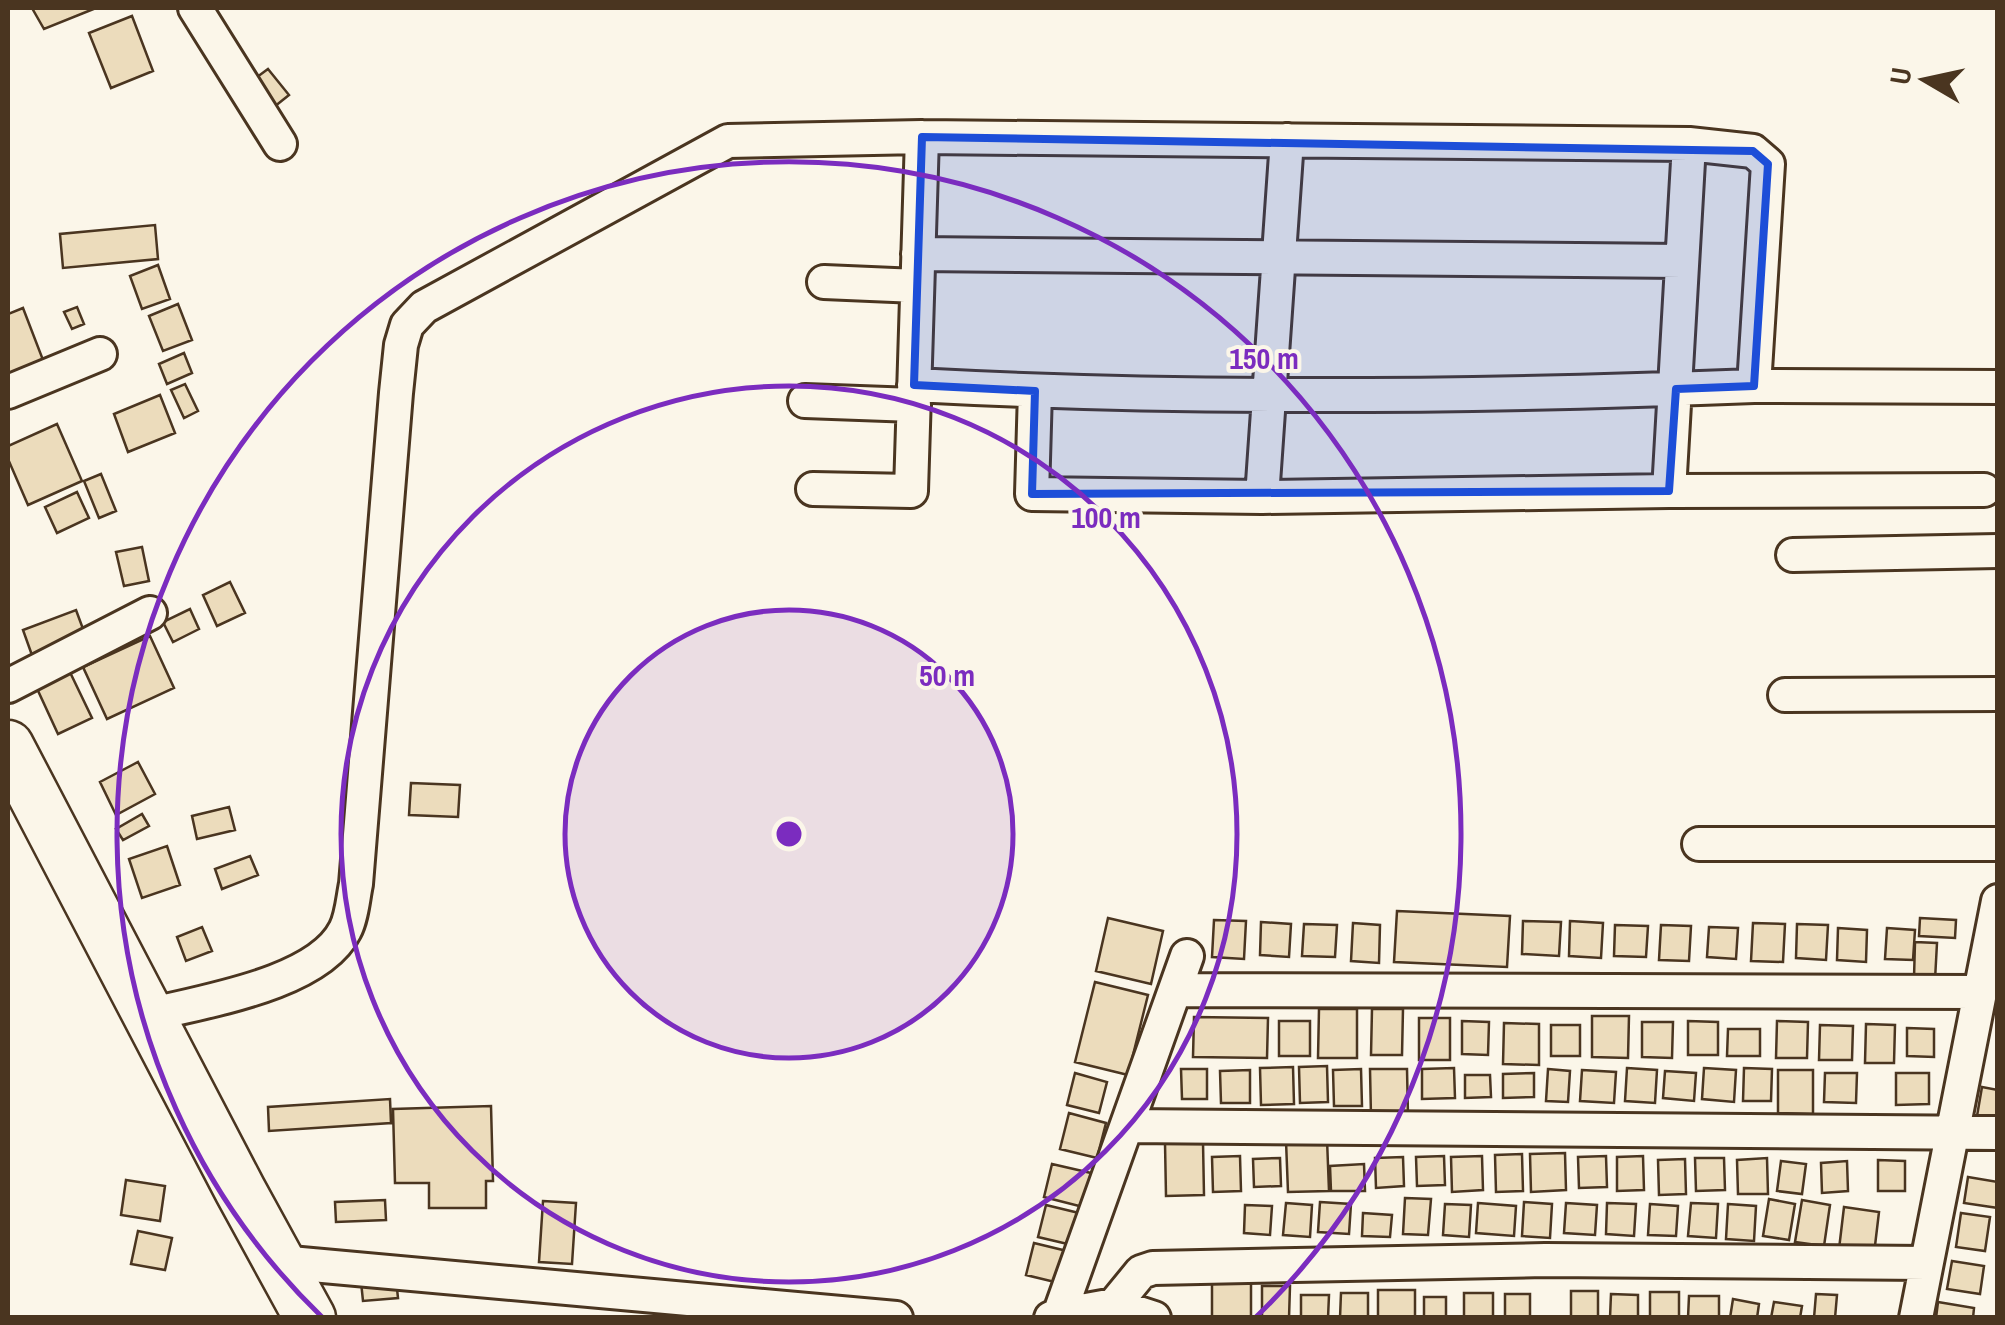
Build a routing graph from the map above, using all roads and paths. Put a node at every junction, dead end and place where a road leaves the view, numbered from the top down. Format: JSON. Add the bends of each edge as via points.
{"nodes":[{"id":1,"x":195,"y":8,"type":"edge"},
{"id":2,"x":922,"y":137,"type":"junction"},
{"id":3,"x":1287,"y":140,"type":"junction"},
{"id":4,"x":280,"y":144,"type":"dead end"},
{"id":5,"x":1690,"y":144,"type":"junction"},
{"id":6,"x":1280,"y":258,"type":"junction"},
{"id":7,"x":1682,"y":261,"type":"junction"},
{"id":8,"x":918,"y":270,"type":"junction"},
{"id":9,"x":824,"y":282,"type":"dead end"},
{"id":10,"x":100,"y":354,"type":"dead end"},
{"id":11,"x":1754,"y":386,"type":"junction"},
{"id":12,"x":1998,"y":387,"type":"edge"},
{"id":13,"x":1676,"y":389,"type":"junction"},
{"id":14,"x":1035,"y":391,"type":"junction"},
{"id":15,"x":8,"y":392,"type":"edge"},
{"id":16,"x":914,"y":395,"type":"junction"},
{"id":17,"x":1268,"y":396,"type":"junction"},
{"id":18,"x":805,"y":401,"type":"dead end"},
{"id":19,"x":813,"y":488,"type":"dead end"},
{"id":20,"x":1668,"y":490,"type":"junction"},
{"id":21,"x":1984,"y":490,"type":"dead end"},
{"id":22,"x":1262,"y":497,"type":"junction"},
{"id":23,"x":1998,"y":551,"type":"edge"},
{"id":24,"x":1793,"y":555,"type":"dead end"},
{"id":25,"x":150,"y":613,"type":"dead end"},
{"id":26,"x":8,"y":686,"type":"edge"},
{"id":27,"x":1998,"y":694,"type":"edge"},
{"id":28,"x":1784,"y":696,"type":"dead end"},
{"id":29,"x":8,"y":746,"type":"edge"},
{"id":30,"x":1700,"y":844,"type":"dead end"},
{"id":31,"x":1998,"y":844,"type":"edge"},
{"id":32,"x":1998,"y":901,"type":"edge"},
{"id":33,"x":1187,"y":956,"type":"dead end"},
{"id":34,"x":1176,"y":990,"type":"junction"},
{"id":35,"x":1979,"y":992,"type":"junction"},
{"id":36,"x":149,"y":1015,"type":"junction"},
{"id":37,"x":1128,"y":1126,"type":"junction"},
{"id":38,"x":1952,"y":1133,"type":"junction"},
{"id":39,"x":1998,"y":1133,"type":"edge"},
{"id":40,"x":279,"y":1262,"type":"junction"},
{"id":41,"x":1926,"y":1263,"type":"junction"},
{"id":42,"x":1114,"y":1306,"type":"junction"},
{"id":43,"x":1055,"y":1316,"type":"edge"},
{"id":44,"x":310,"y":1318,"type":"edge"},
{"id":45,"x":896,"y":1318,"type":"edge"},
{"id":46,"x":1154,"y":1318,"type":"edge"},
{"id":47,"x":1916,"y":1318,"type":"edge"}],
"edges":[{"from":1,"to":4,"type":"street"},
{"from":2,"to":3,"type":"street"},
{"from":2,"to":8,"type":"street"},
{"from":2,"to":36,"type":"street","via":[[728,140],[424,306],[401,345],[356,884],[346,929],[328,953],[296,974]]},
{"from":3,"to":5,"type":"street"},
{"from":3,"to":6,"type":"street"},
{"from":5,"to":7,"type":"street"},
{"from":5,"to":11,"type":"street","via":[[1752,150],[1768,164]]},
{"from":6,"to":7,"type":"street"},
{"from":6,"to":8,"type":"street"},
{"from":6,"to":17,"type":"street"},
{"from":7,"to":13,"type":"street"},
{"from":8,"to":9,"type":"street"},
{"from":8,"to":16,"type":"street"},
{"from":10,"to":15,"type":"street"},
{"from":11,"to":12,"type":"street"},
{"from":11,"to":13,"type":"street"},
{"from":13,"to":17,"type":"street"},
{"from":13,"to":20,"type":"street"},
{"from":14,"to":16,"type":"street"},
{"from":14,"to":17,"type":"street"},
{"from":14,"to":22,"type":"street","via":[[1032,494]]},
{"from":16,"to":18,"type":"street"},
{"from":16,"to":19,"type":"street","via":[[911,491]]},
{"from":17,"to":22,"type":"street"},
{"from":20,"to":21,"type":"street"},
{"from":20,"to":22,"type":"street"},
{"from":23,"to":24,"type":"street"},
{"from":25,"to":26,"type":"street"},
{"from":27,"to":28,"type":"street"},
{"from":29,"to":36,"type":"highway"},
{"from":30,"to":31,"type":"street"},
{"from":32,"to":35,"type":"street"},
{"from":33,"to":34,"type":"street"},
{"from":34,"to":35,"type":"street"},
{"from":34,"to":37,"type":"street"},
{"from":35,"to":38,"type":"street"},
{"from":36,"to":40,"type":"highway"},
{"from":37,"to":38,"type":"street"},
{"from":37,"to":43,"type":"street"},
{"from":38,"to":39,"type":"street"},
{"from":38,"to":41,"type":"street"},
{"from":40,"to":44,"type":"highway"},
{"from":40,"to":45,"type":"street"},
{"from":41,"to":42,"type":"street","via":[[1545,1260],[1153,1268],[1141,1272]]},
{"from":41,"to":47,"type":"street"},
{"from":42,"to":43,"type":"street"},
{"from":42,"to":46,"type":"street"}]}
